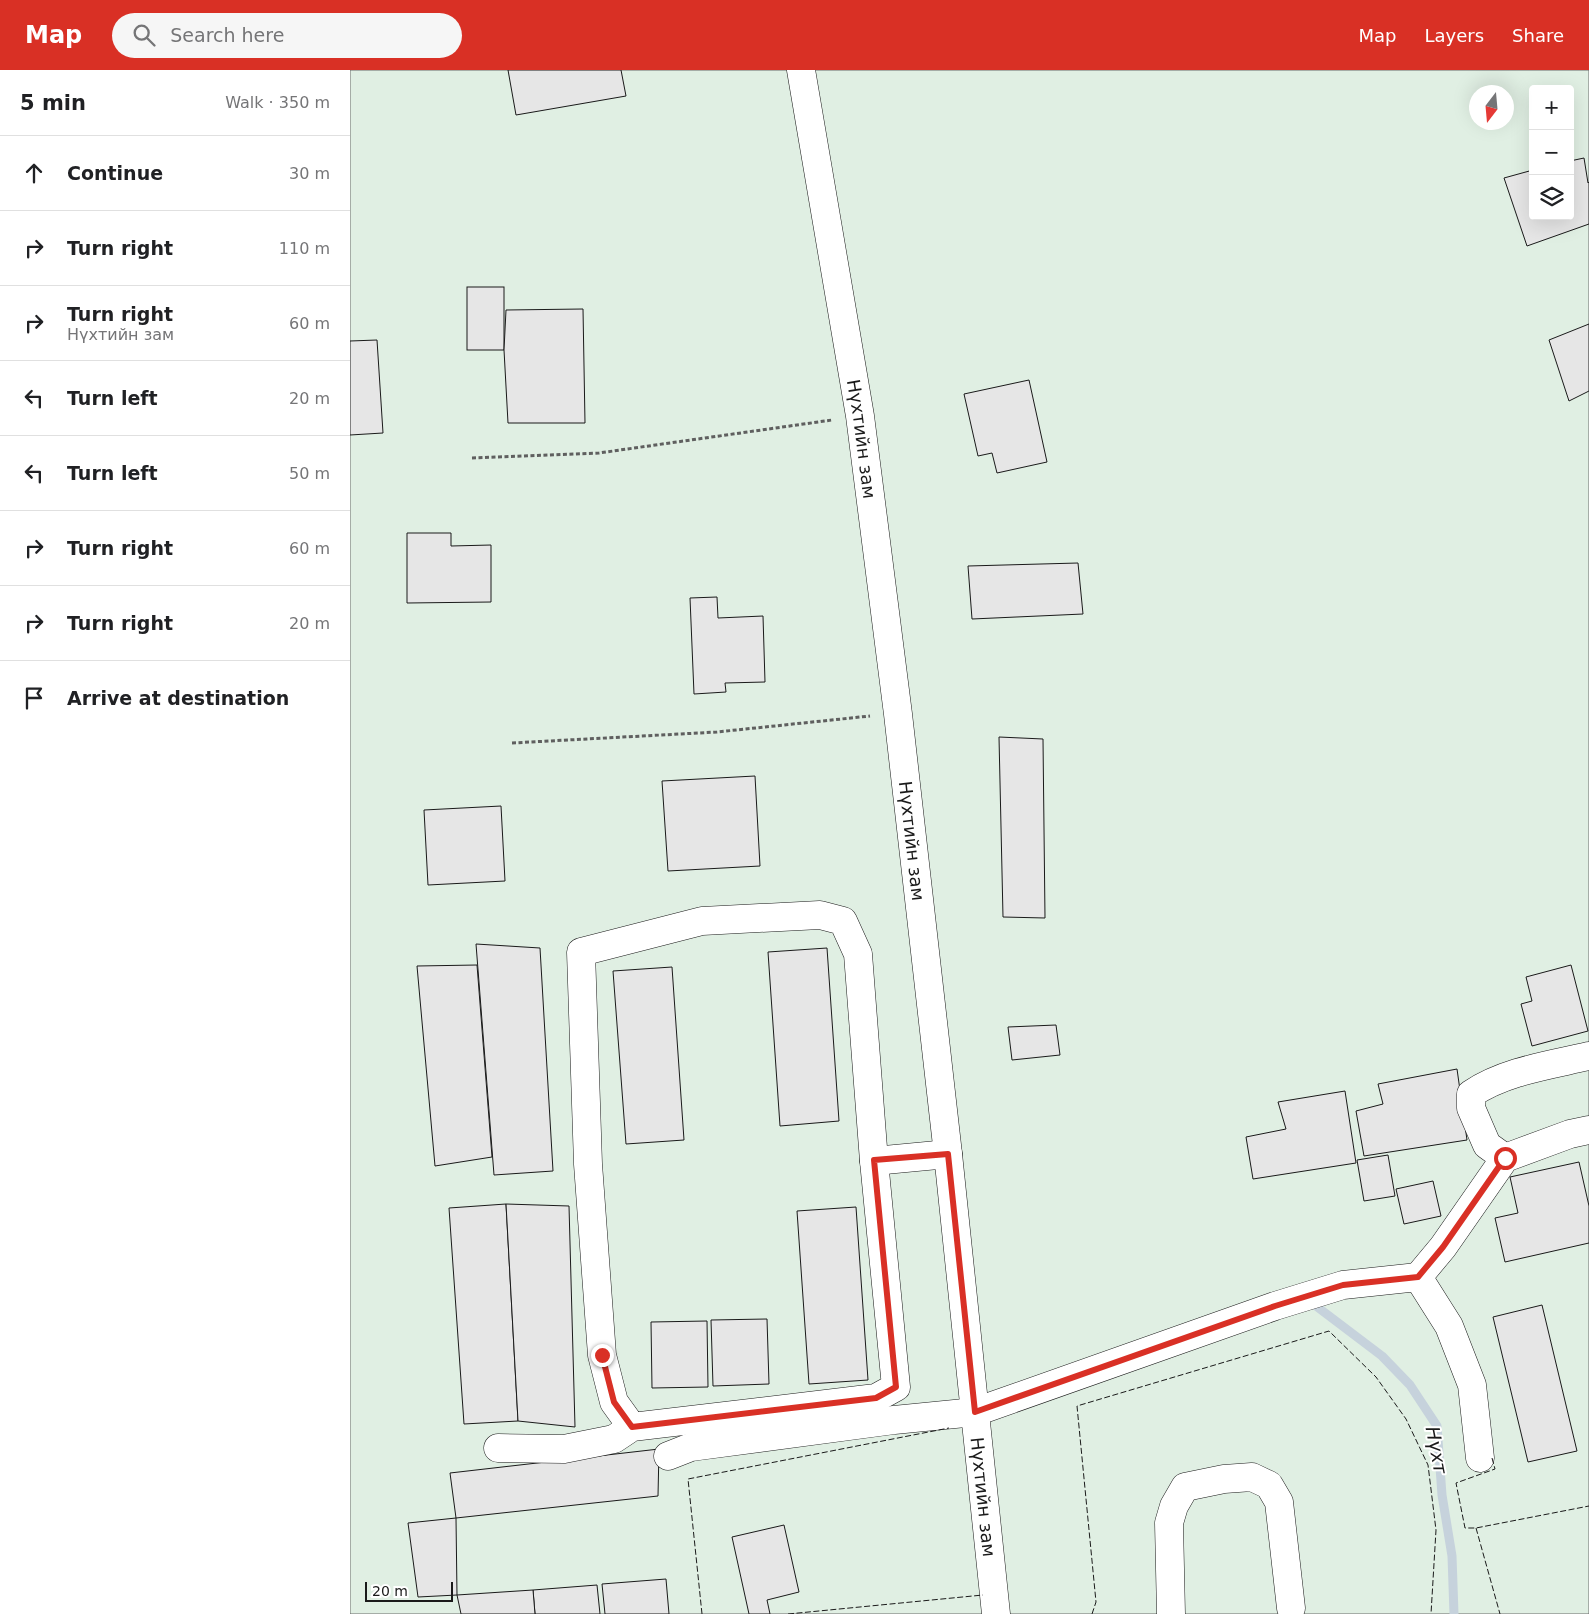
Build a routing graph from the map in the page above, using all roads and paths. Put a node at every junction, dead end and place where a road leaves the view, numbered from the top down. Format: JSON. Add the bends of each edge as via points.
{"nodes":[{"id":1,"x":801,"y":70,"type":"edge"},
{"id":2,"x":860,"y":416,"type":"junction"},
{"id":3,"x":472,"y":458,"type":"dead end"},
{"id":4,"x":898,"y":714,"type":"junction"},
{"id":5,"x":512,"y":742,"type":"dead end"},
{"id":6,"x":1589,"y":1056,"type":"edge"},
{"id":7,"x":1589,"y":1130,"type":"edge"},
{"id":8,"x":948,"y":1154,"type":"junction"},
{"id":9,"x":1505,"y":1158,"type":"junction"},
{"id":10,"x":874,"y":1160,"type":"junction"},
{"id":11,"x":1418,"y":1277,"type":"junction"},
{"id":12,"x":975,"y":1412,"type":"junction"},
{"id":13,"x":632,"y":1427,"type":"junction"},
{"id":14,"x":498,"y":1448,"type":"dead end"},
{"id":15,"x":668,"y":1456,"type":"dead end"},
{"id":16,"x":1480,"y":1458,"type":"dead end"},
{"id":17,"x":1291,"y":1608,"type":"dead end"},
{"id":18,"x":996,"y":1614,"type":"edge"},
{"id":19,"x":1171,"y":1614,"type":"edge"}],
"edges":[{"from":1,"to":2,"type":"street","name":"Нүхтийн зам"},
{"from":2,"to":3,"type":"path","via":[[598,453]]},
{"from":2,"to":4,"type":"street","name":"Нүхтийн зам"},
{"from":4,"to":5,"type":"path","via":[[717,732]]},
{"from":4,"to":8,"type":"street","name":"Нүхтийн зам"},
{"from":6,"to":9,"type":"street","via":[[1522,1072],[1482,1086],[1471,1094],[1471,1108],[1487,1145]]},
{"from":7,"to":9,"type":"street"},
{"from":8,"to":10,"type":"street"},
{"from":8,"to":12,"type":"street","name":"Нүхтийн зам"},
{"from":9,"to":11,"type":"street"},
{"from":10,"to":13,"type":"street","via":[[896,1387],[876,1398]]},
{"from":10,"to":13,"type":"street","via":[[858,954],[843,921],[820,916],[702,921],[581,952],[588,1164],[602,1355],[614,1402]]},
{"from":11,"to":12,"type":"street","via":[[1343,1285]]},
{"from":11,"to":16,"type":"street","via":[[1449,1326],[1472,1385]]},
{"from":12,"to":15,"type":"street","via":[[690,1447]]},
{"from":12,"to":18,"type":"street","name":"Нүхтийн зам"},
{"from":13,"to":14,"type":"street","via":[[614,1440],[564,1450]]},
{"from":17,"to":19,"type":"street","via":[[1279,1502],[1269,1485],[1252,1477],[1185,1487],[1169,1523]]}]}
